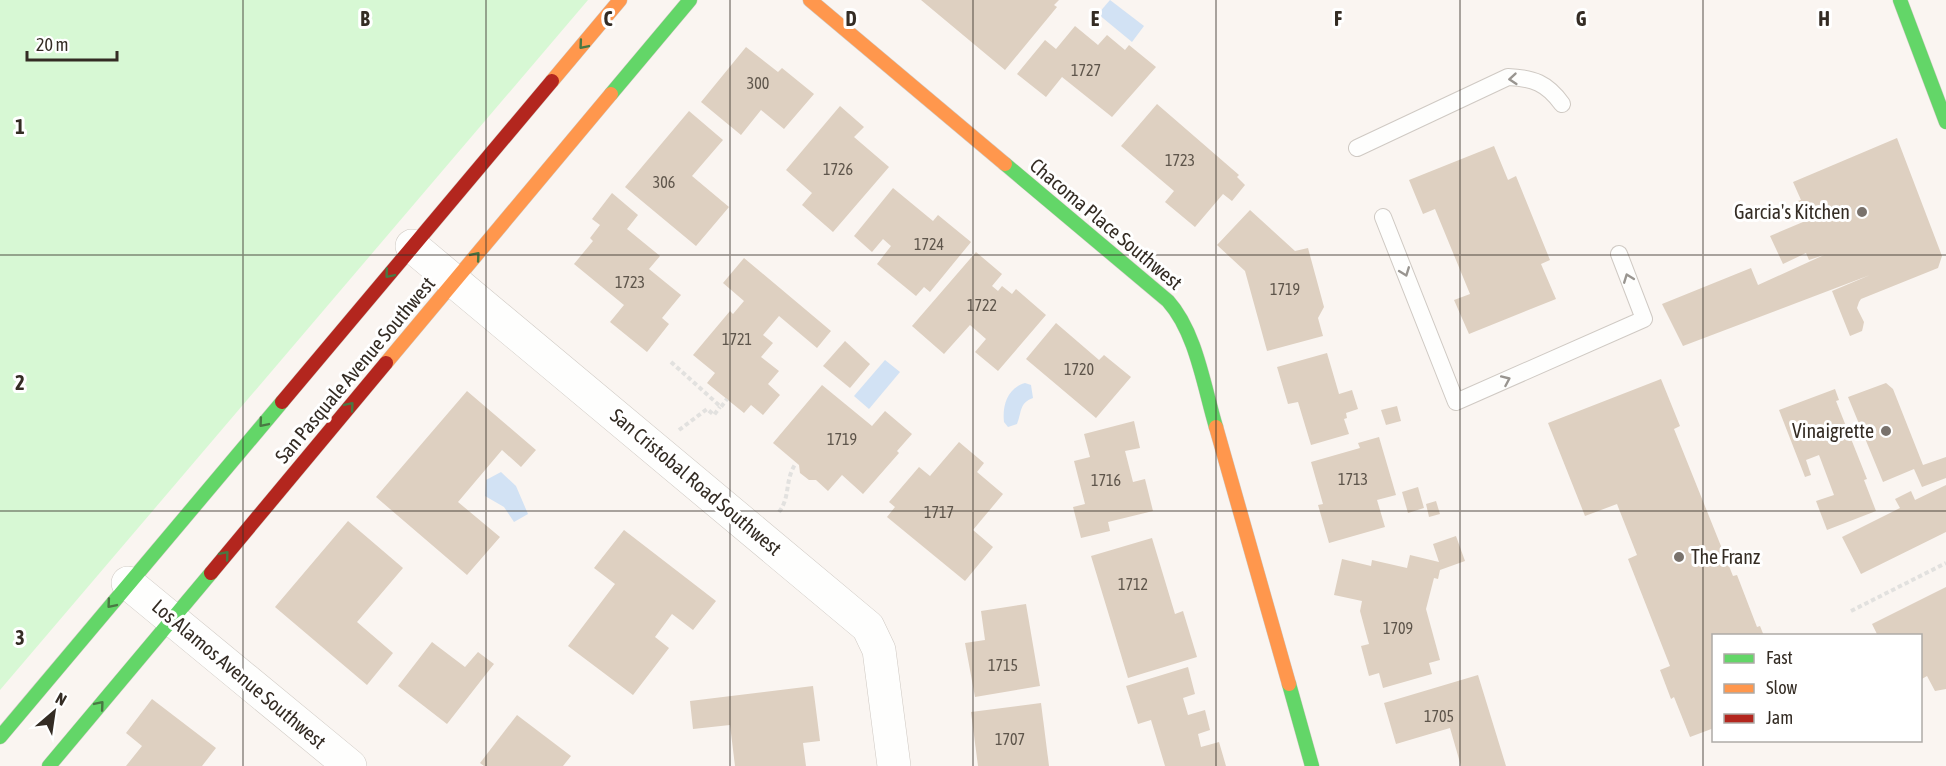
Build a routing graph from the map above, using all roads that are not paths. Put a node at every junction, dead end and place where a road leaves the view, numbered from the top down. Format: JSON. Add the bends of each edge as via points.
{"nodes":[{"id":1,"x":620,"y":0,"type":"edge"},
{"id":2,"x":690,"y":0,"type":"edge"},
{"id":3,"x":810,"y":0,"type":"edge"},
{"id":4,"x":1900,"y":0,"type":"edge"},
{"id":5,"x":1562,"y":104,"type":"dead end"},
{"id":6,"x":1946,"y":122,"type":"edge"},
{"id":7,"x":1357,"y":148,"type":"dead end"},
{"id":8,"x":1383,"y":217,"type":"dead end"},
{"id":9,"x":412,"y":246,"type":"junction"},
{"id":10,"x":1619,"y":254,"type":"dead end"},
{"id":11,"x":455,"y":281,"type":"junction"},
{"id":12,"x":128,"y":583,"type":"junction"},
{"id":13,"x":172,"y":619,"type":"junction"},
{"id":14,"x":0,"y":737,"type":"edge"},
{"id":15,"x":49,"y":766,"type":"edge"},
{"id":16,"x":350,"y":766,"type":"edge"},
{"id":17,"x":894,"y":766,"type":"edge"},
{"id":18,"x":1312,"y":766,"type":"edge"}],
"edges":[{"from":1,"to":9,"type":"street","name":"San Pasquale Avenue Southwest","one_way":true},
{"from":11,"to":2,"type":"street","name":"San Pasquale Avenue Southwest","one_way":true},
{"from":3,"to":18,"type":"street","name":"Chacoma Place Southwest","via":[[1178,311],[1189,334]]},
{"from":4,"to":6,"type":"street"},
{"from":5,"to":7,"type":"lane","one_way":true,"via":[[1539,82],[1508,77]]},
{"from":8,"to":10,"type":"lane","one_way":true,"via":[[1456,402],[1644,319]]},
{"from":9,"to":11,"type":"street","name":"San Cristobal Road Southwest"},
{"from":9,"to":12,"type":"street","name":"San Pasquale Avenue Southwest","one_way":true},
{"from":13,"to":11,"type":"street","name":"San Pasquale Avenue Southwest","one_way":true},
{"from":11,"to":17,"type":"street","name":"San Cristobal Road Southwest","via":[[868,627],[879,650]]},
{"from":12,"to":13,"type":"street","name":"Los Alamos Avenue Southwest"},
{"from":12,"to":14,"type":"street","name":"San Pasquale Avenue Southwest","one_way":true},
{"from":15,"to":13,"type":"street","name":"San Pasquale Avenue Southwest","one_way":true},
{"from":13,"to":16,"type":"street","name":"Los Alamos Avenue Southwest"}]}
